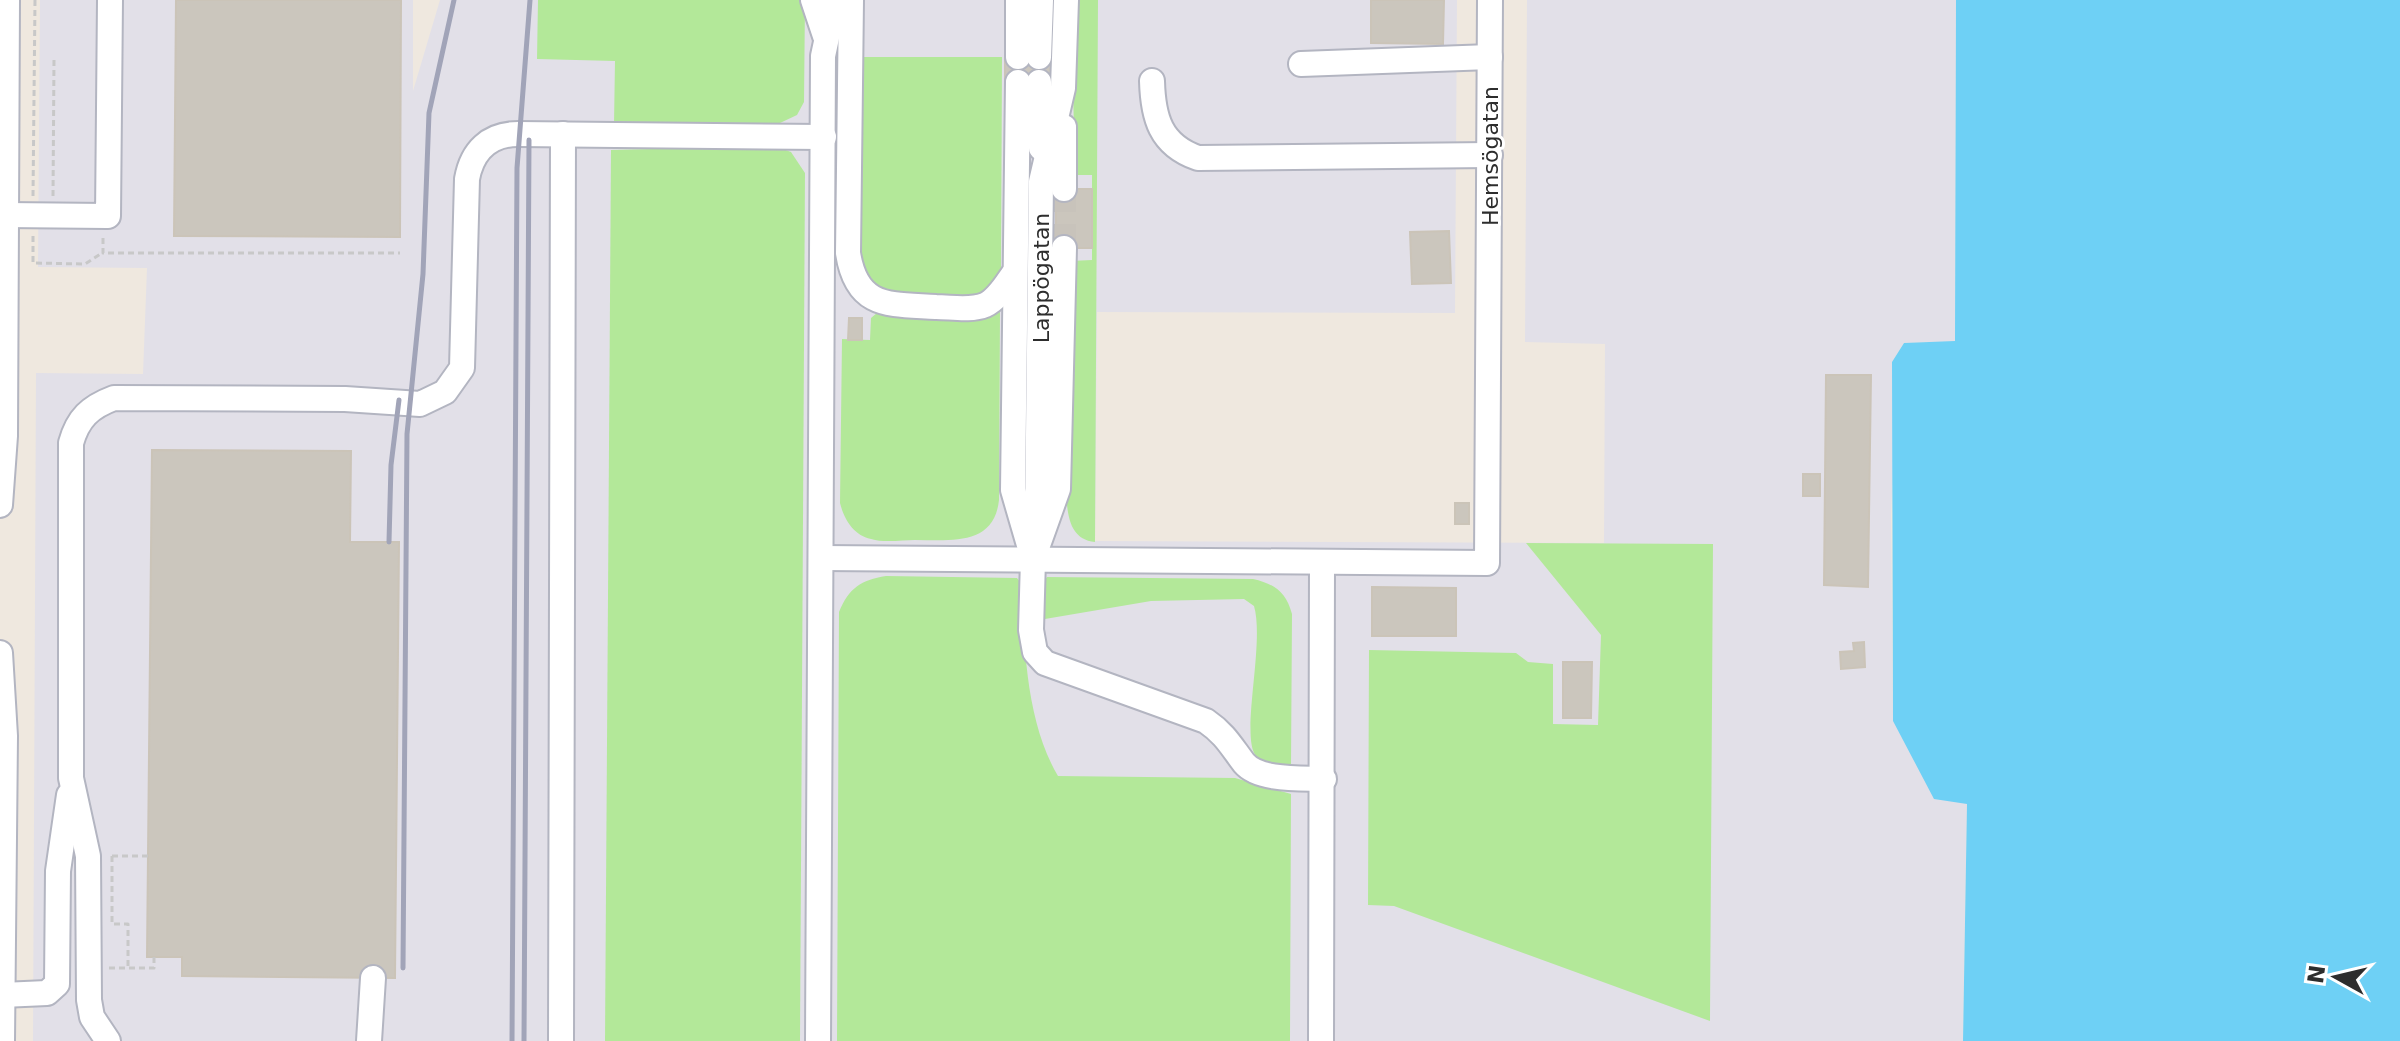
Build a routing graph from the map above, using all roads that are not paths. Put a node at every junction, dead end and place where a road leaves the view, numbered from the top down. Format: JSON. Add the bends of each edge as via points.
{"nodes":[{"id":1,"x":7,"y":0,"type":"edge"},
{"id":2,"x":110,"y":0,"type":"edge"},
{"id":3,"x":813,"y":0,"type":"edge"},
{"id":4,"x":835,"y":0,"type":"edge"},
{"id":5,"x":851,"y":0,"type":"edge"},
{"id":6,"x":1018,"y":0,"type":"edge"},
{"id":7,"x":1041,"y":0,"type":"edge"},
{"id":8,"x":1066,"y":0,"type":"edge"},
{"id":9,"x":1490,"y":0,"type":"edge"},
{"id":10,"x":825,"y":36,"type":"junction"},
{"id":11,"x":1490,"y":57,"type":"junction"},
{"id":12,"x":1301,"y":64,"type":"dead end"},
{"id":13,"x":1028,"y":69,"type":"junction"},
{"id":14,"x":1152,"y":81,"type":"dead end"},
{"id":15,"x":563,"y":134,"type":"junction"},
{"id":16,"x":824,"y":137,"type":"junction"},
{"id":17,"x":1490,"y":155,"type":"junction"},
{"id":18,"x":1053,"y":186,"type":"junction"},
{"id":19,"x":5,"y":215,"type":"junction"},
{"id":20,"x":1064,"y":248,"type":"tunnel mouth"},
{"id":21,"x":1014,"y":273,"type":"junction"},
{"id":22,"x":0,"y":505,"type":"edge"},
{"id":23,"x":821,"y":558,"type":"junction"},
{"id":24,"x":1033,"y":559,"type":"junction"},
{"id":25,"x":1322,"y":563,"type":"junction"},
{"id":26,"x":0,"y":653,"type":"edge"},
{"id":27,"x":2,"y":736,"type":"edge"},
{"id":28,"x":71,"y":778,"type":"junction"},
{"id":29,"x":1324,"y":779,"type":"junction"},
{"id":30,"x":373,"y":978,"type":"dead end"},
{"id":31,"x":2,"y":995,"type":"edge"},
{"id":32,"x":2,"y":1041,"type":"edge"},
{"id":33,"x":108,"y":1041,"type":"edge"},
{"id":34,"x":369,"y":1041,"type":"edge"},
{"id":35,"x":561,"y":1041,"type":"edge"},
{"id":36,"x":818,"y":1041,"type":"edge"},
{"id":37,"x":1321,"y":1041,"type":"edge"}],
"edges":[{"from":1,"to":19,"type":"street"},
{"from":2,"to":19,"type":"street","via":[[108,216]]},
{"from":3,"to":10,"type":"street"},
{"from":4,"to":10,"type":"street"},
{"from":5,"to":21,"type":"street","via":[[848,253],[859,286],[892,306],[972,308],[993,300]]},
{"from":6,"to":13,"type":"street","name":"Lappögatan"},
{"from":7,"to":13,"type":"street"},
{"from":8,"to":18,"type":"street","name":"Lappögatan"},
{"from":9,"to":11,"type":"street","name":"Hemsögatan"},
{"from":10,"to":16,"type":"street"},
{"from":11,"to":12,"type":"street"},
{"from":11,"to":17,"type":"street","name":"Hemsögatan"},
{"from":13,"to":18,"type":"street"},
{"from":13,"to":21,"type":"street","name":"Lappögatan"},
{"from":14,"to":17,"type":"street","via":[[1153,108],[1166,139],[1198,158]]},
{"from":15,"to":16,"type":"street"},
{"from":15,"to":28,"type":"street","via":[[504,135],[475,154],[467,179],[462,368],[435,399],[420,404],[114,398],[86,412],[76,425],[71,443]]},
{"from":15,"to":35,"type":"street"},
{"from":16,"to":23,"type":"street"},
{"from":17,"to":25,"type":"street","name":"Hemsögatan","via":[[1487,563]]},
{"from":18,"to":24,"type":"street","name":"Lappögatan"},
{"from":19,"to":22,"type":"street"},
{"from":20,"to":24,"type":"street","via":[[1058,489]]},
{"from":21,"to":24,"type":"street","name":"Lappögatan","via":[[1013,490]]},
{"from":23,"to":24,"type":"street"},
{"from":23,"to":36,"type":"street"},
{"from":24,"to":25,"type":"street"},
{"from":24,"to":29,"type":"street","via":[[1031,630],[1035,652],[1045,663],[1206,721],[1223,733],[1246,765],[1265,773]]},
{"from":25,"to":29,"type":"street"},
{"from":26,"to":27,"type":"street"},
{"from":27,"to":31,"type":"street"},
{"from":28,"to":31,"type":"street","via":[[58,871],[57,984],[47,993]]},
{"from":28,"to":33,"type":"street","via":[[100,856],[88,968],[92,1017]]},
{"from":29,"to":37,"type":"street"},
{"from":30,"to":34,"type":"street"},
{"from":31,"to":32,"type":"street"}]}
